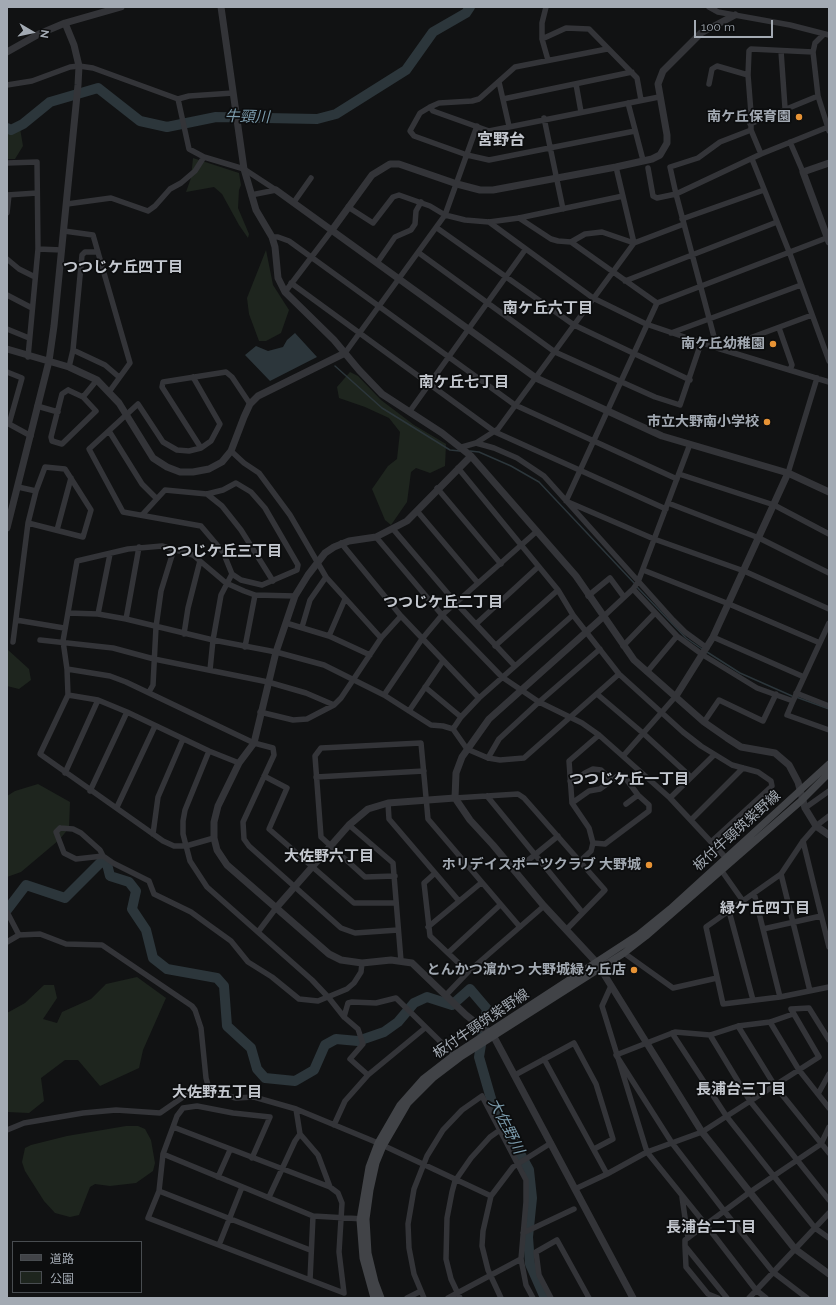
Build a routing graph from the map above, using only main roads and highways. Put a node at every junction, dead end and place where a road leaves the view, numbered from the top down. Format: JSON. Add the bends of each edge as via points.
{"nodes":[{"id":1,"x":829,"y":764,"type":"edge"},
{"id":2,"x":829,"y":773,"type":"edge"},
{"id":3,"x":720,"y":868,"type":"junction"},
{"id":4,"x":598,"y":966,"type":"junction"},
{"id":5,"x":491,"y":1035,"type":"junction"},
{"id":6,"x":380,"y":1145,"type":"junction"},
{"id":7,"x":363,"y":1220,"type":"junction"},
{"id":8,"x":374,"y":1298,"type":"edge"},
{"id":9,"x":381,"y":1298,"type":"edge"}],
"edges":[{"from":1,"to":3,"type":"main road","name":"板付牛頸筑紫野線","via":[[726,858]]},
{"from":2,"to":3,"type":"main road","name":"板付牛頸筑紫野線","via":[[802,800]]},
{"from":3,"to":4,"type":"main road","name":"板付牛頸筑紫野線"},
{"from":3,"to":4,"type":"main road","name":"板付牛頸筑紫野線","via":[[665,922],[624,953]]},
{"from":4,"to":5,"type":"main road","name":"板付牛頸筑紫野線"},
{"from":5,"to":6,"type":"main road","name":"板付牛頸筑紫野線","via":[[433,1078],[408,1103]]},
{"from":5,"to":6,"type":"main road","name":"板付牛頸筑紫野線","via":[[454,1055],[423,1079],[400,1105]]},
{"from":6,"to":7,"type":"main road","name":"板付牛頸筑紫野線"},
{"from":7,"to":8,"type":"main road","name":"板付牛頸筑紫野線","via":[[363,1258]]},
{"from":7,"to":9,"type":"main road","name":"板付牛頸筑紫野線","via":[[368,1253]]}]}
